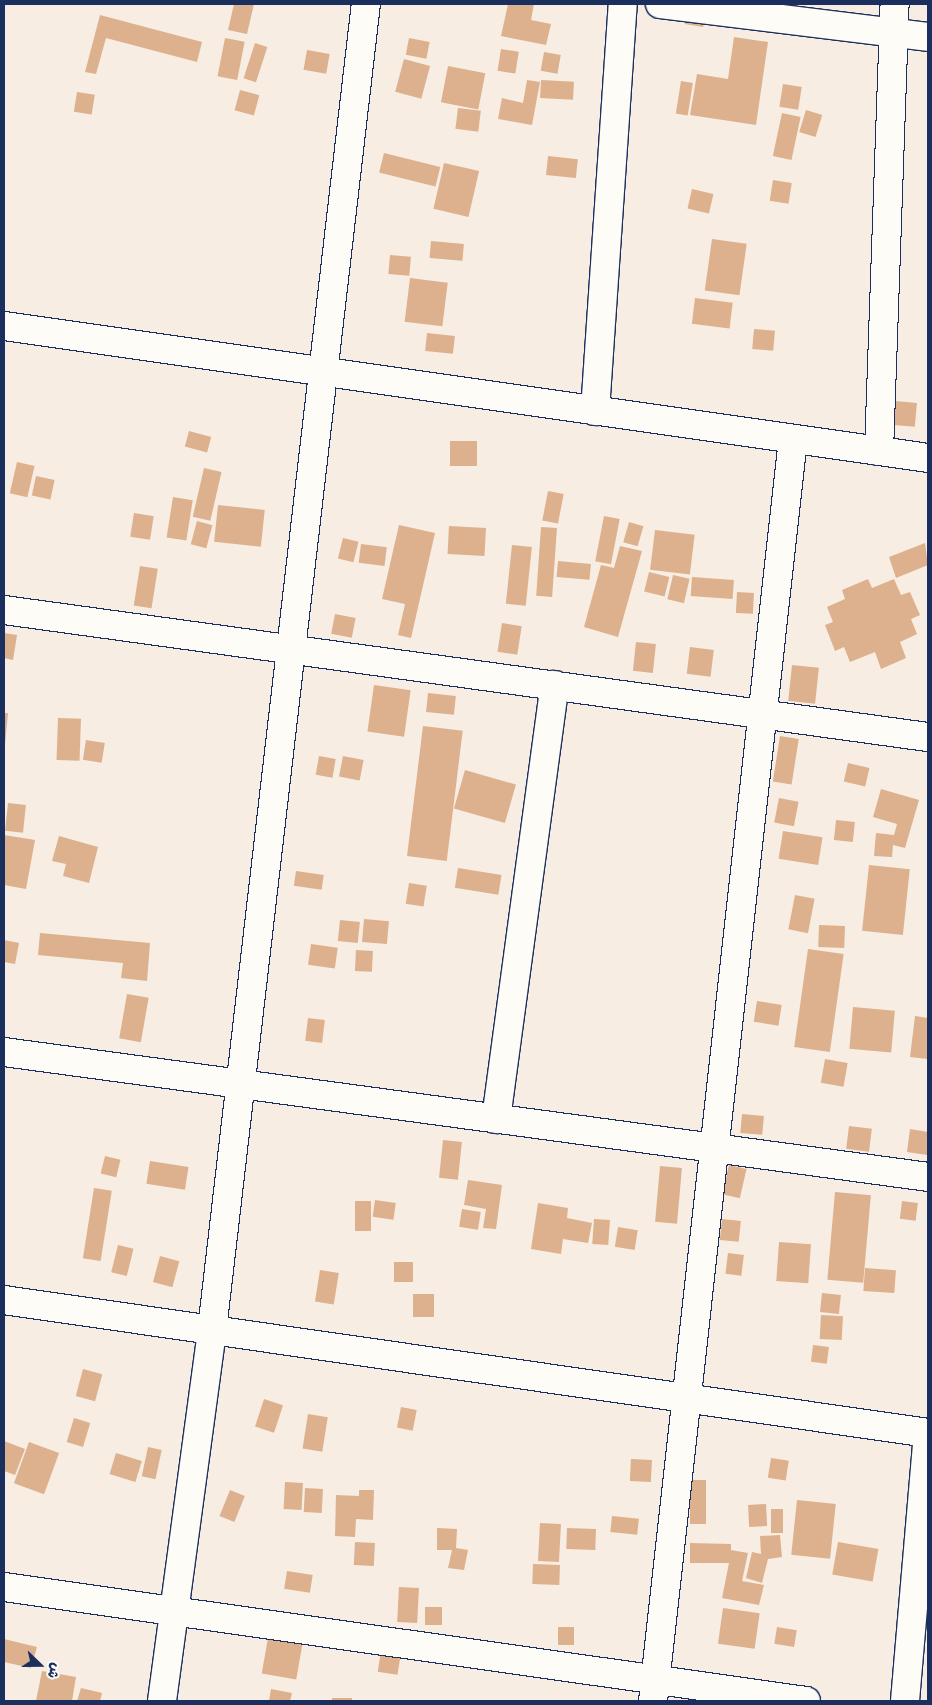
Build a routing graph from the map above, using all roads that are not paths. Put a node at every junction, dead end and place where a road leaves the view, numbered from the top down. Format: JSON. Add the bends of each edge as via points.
{"nodes":[{"id":1,"x":366,"y":4,"type":"edge"},
{"id":2,"x":624,"y":4,"type":"edge"},
{"id":3,"x":660,"y":4,"type":"edge"},
{"id":4,"x":895,"y":4,"type":"edge"},
{"id":5,"x":895,"y":33,"type":"junction"},
{"id":6,"x":928,"y":37,"type":"edge"},
{"id":7,"x":4,"y":326,"type":"edge"},
{"id":8,"x":324,"y":372,"type":"junction"},
{"id":9,"x":595,"y":411,"type":"junction"},
{"id":10,"x":794,"y":439,"type":"junction"},
{"id":11,"x":880,"y":451,"type":"junction"},
{"id":12,"x":928,"y":458,"type":"edge"},
{"id":13,"x":4,"y":610,"type":"edge"},
{"id":14,"x":292,"y":649,"type":"junction"},
{"id":15,"x":555,"y":685,"type":"junction"},
{"id":16,"x":766,"y":714,"type":"junction"},
{"id":17,"x":928,"y":737,"type":"edge"},
{"id":18,"x":4,"y":1052,"type":"edge"},
{"id":19,"x":241,"y":1086,"type":"junction"},
{"id":20,"x":496,"y":1119,"type":"junction"},
{"id":21,"x":712,"y":1148,"type":"junction"},
{"id":22,"x":928,"y":1176,"type":"edge"},
{"id":23,"x":4,"y":1300,"type":"edge"},
{"id":24,"x":212,"y":1330,"type":"junction"},
{"id":25,"x":689,"y":1399,"type":"junction"},
{"id":26,"x":928,"y":1434,"type":"edge"},
{"id":27,"x":4,"y":1587,"type":"edge"},
{"id":28,"x":175,"y":1608,"type":"junction"},
{"id":29,"x":654,"y":1690,"type":"edge"},
{"id":30,"x":162,"y":1701,"type":"edge"},
{"id":31,"x":806,"y":1701,"type":"edge"},
{"id":32,"x":905,"y":1701,"type":"edge"}],
"edges":[{"from":1,"to":8,"type":"street"},
{"from":2,"to":9,"type":"street"},
{"from":3,"to":5,"type":"street"},
{"from":4,"to":5,"type":"street"},
{"from":5,"to":6,"type":"street"},
{"from":5,"to":11,"type":"street"},
{"from":7,"to":8,"type":"street"},
{"from":8,"to":9,"type":"street"},
{"from":8,"to":14,"type":"street"},
{"from":9,"to":10,"type":"street"},
{"from":10,"to":11,"type":"street"},
{"from":10,"to":16,"type":"street"},
{"from":11,"to":12,"type":"street"},
{"from":13,"to":14,"type":"street"},
{"from":14,"to":15,"type":"street"},
{"from":14,"to":19,"type":"street"},
{"from":15,"to":16,"type":"street"},
{"from":15,"to":20,"type":"street"},
{"from":16,"to":17,"type":"street"},
{"from":16,"to":21,"type":"street"},
{"from":18,"to":19,"type":"street"},
{"from":19,"to":20,"type":"street"},
{"from":19,"to":24,"type":"street"},
{"from":20,"to":21,"type":"street"},
{"from":21,"to":22,"type":"street"},
{"from":21,"to":25,"type":"street"},
{"from":23,"to":24,"type":"street"},
{"from":24,"to":25,"type":"street"},
{"from":24,"to":28,"type":"street"},
{"from":25,"to":26,"type":"street"},
{"from":25,"to":29,"type":"street"},
{"from":26,"to":32,"type":"street"},
{"from":27,"to":28,"type":"street"},
{"from":28,"to":29,"type":"street"},
{"from":28,"to":30,"type":"street"},
{"from":29,"to":31,"type":"street"}]}
